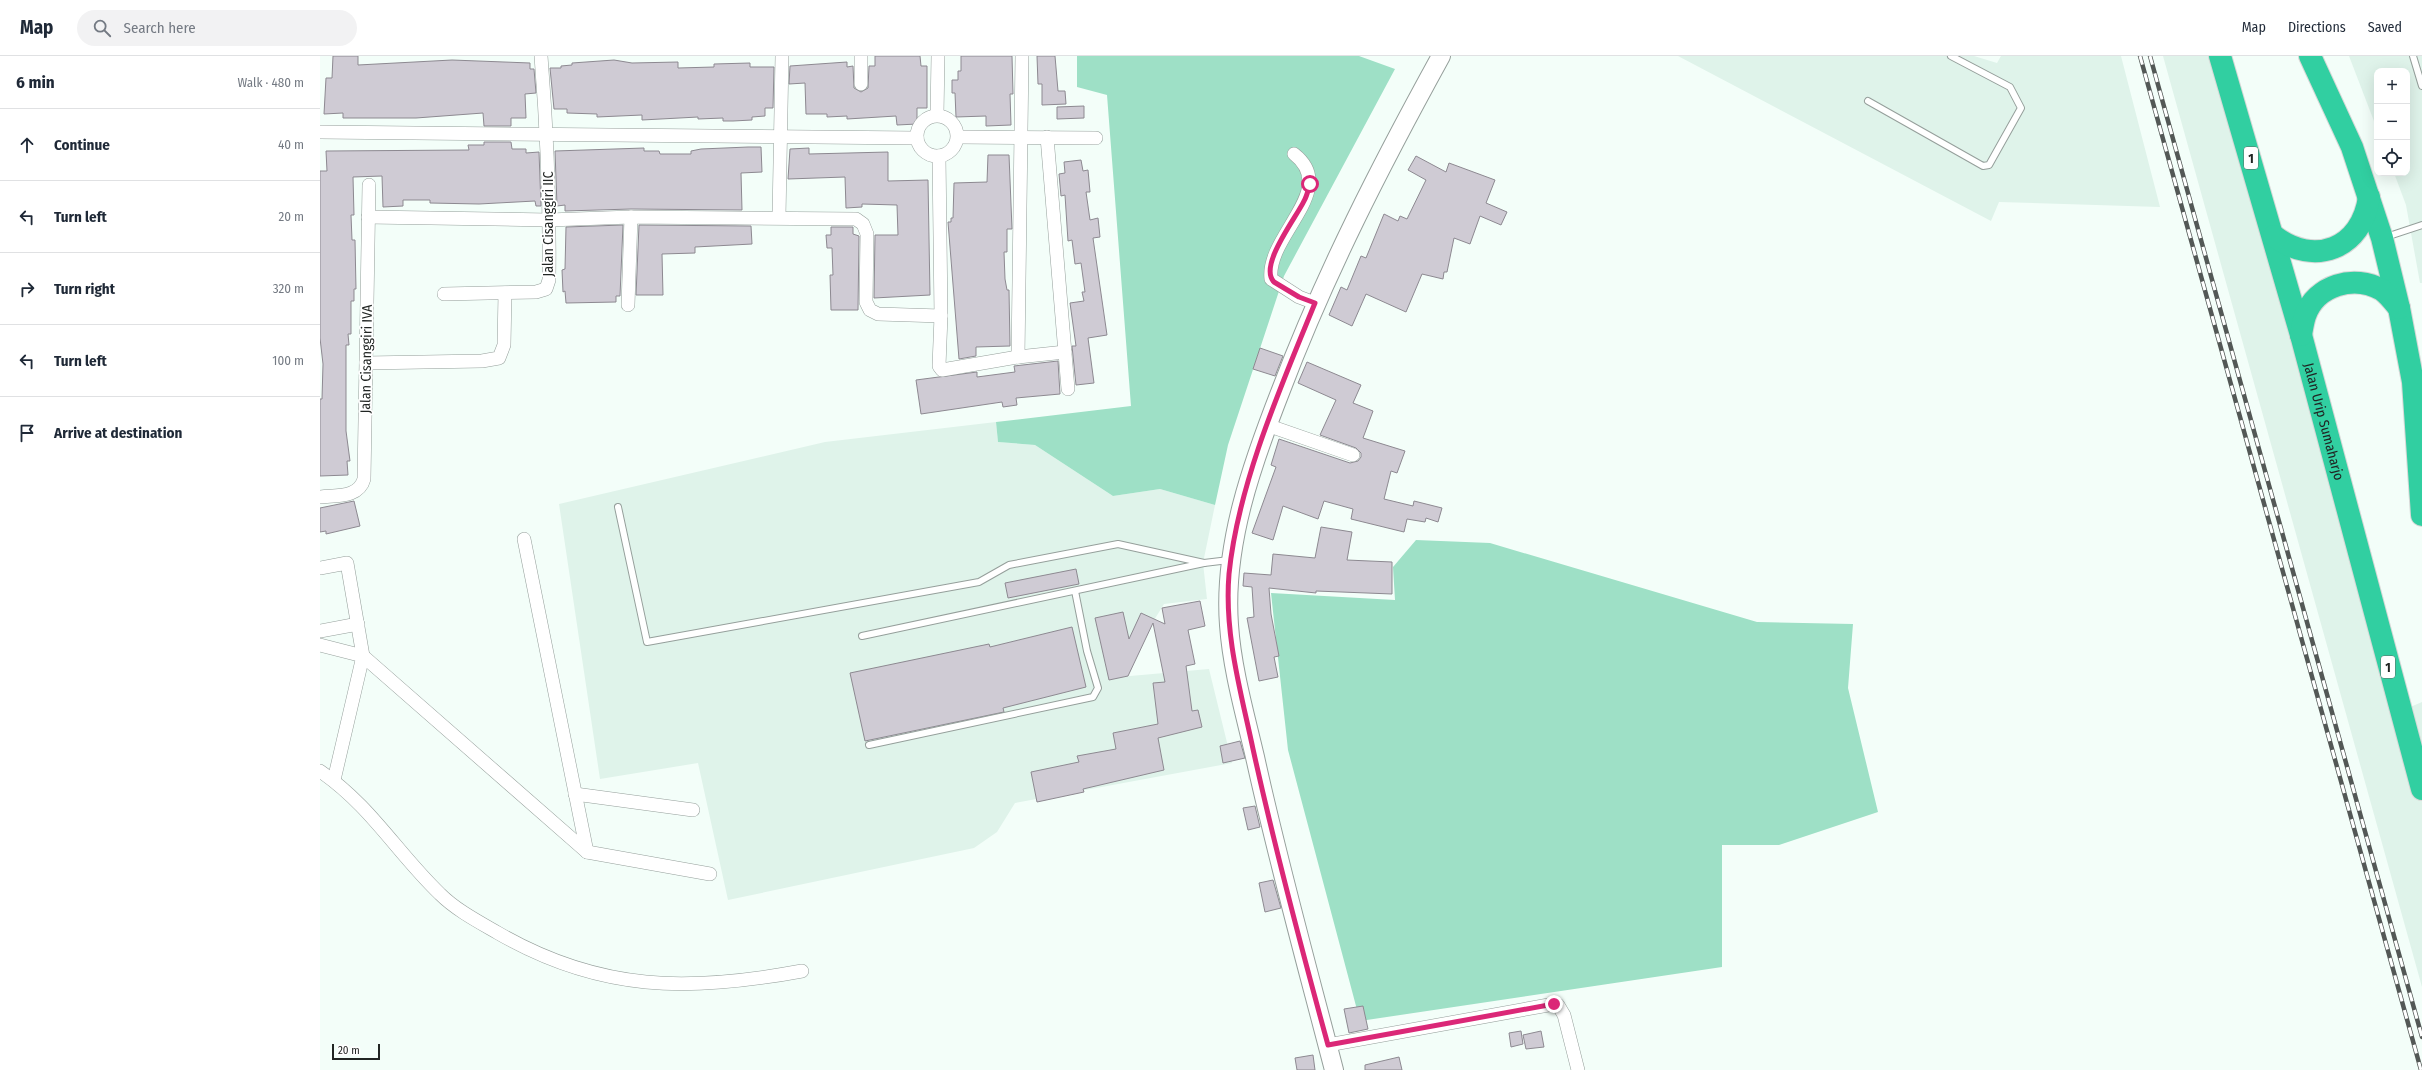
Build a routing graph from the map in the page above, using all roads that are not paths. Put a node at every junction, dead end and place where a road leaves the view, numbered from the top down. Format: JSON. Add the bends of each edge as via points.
{"nodes":[{"id":1,"x":541,"y":56,"type":"edge"},
{"id":2,"x":782,"y":56,"type":"edge"},
{"id":3,"x":861,"y":56,"type":"edge"},
{"id":4,"x":938,"y":56,"type":"edge"},
{"id":5,"x":1022,"y":56,"type":"edge"},
{"id":6,"x":1441,"y":56,"type":"edge"},
{"id":7,"x":1951,"y":56,"type":"edge"},
{"id":8,"x":2220,"y":56,"type":"edge"},
{"id":9,"x":2310,"y":56,"type":"edge"},
{"id":10,"x":2413,"y":56,"type":"edge"},
{"id":11,"x":861,"y":84,"type":"dead end"},
{"id":12,"x":2422,"y":86,"type":"edge"},
{"id":13,"x":1868,"y":102,"type":"dead end"},
{"id":14,"x":937,"y":115,"type":"junction"},
{"id":15,"x":320,"y":132,"type":"edge"},
{"id":16,"x":548,"y":135,"type":"junction"},
{"id":17,"x":781,"y":136,"type":"junction"},
{"id":18,"x":958,"y":137,"type":"junction"},
{"id":19,"x":1021,"y":137,"type":"junction"},
{"id":20,"x":1048,"y":137,"type":"junction"},
{"id":21,"x":917,"y":138,"type":"junction"},
{"id":22,"x":1096,"y":138,"type":"dead end"},
{"id":23,"x":1294,"y":154,"type":"dead end"},
{"id":24,"x":939,"y":156,"type":"junction"},
{"id":25,"x":369,"y":185,"type":"dead end"},
{"id":26,"x":2369,"y":197,"type":"junction"},
{"id":27,"x":368,"y":217,"type":"junction"},
{"id":28,"x":631,"y":217,"type":"junction"},
{"id":29,"x":779,"y":217,"type":"junction"},
{"id":30,"x":549,"y":220,"type":"junction"},
{"id":31,"x":2422,"y":225,"type":"edge"},
{"id":32,"x":2274,"y":236,"type":"junction"},
{"id":33,"x":2382,"y":238,"type":"junction"},
{"id":34,"x":505,"y":293,"type":"junction"},
{"id":35,"x":444,"y":294,"type":"dead end"},
{"id":36,"x":1315,"y":303,"type":"junction"},
{"id":37,"x":628,"y":305,"type":"dead end"},
{"id":38,"x":2399,"y":308,"type":"junction"},
{"id":39,"x":941,"y":316,"type":"junction"},
{"id":40,"x":2302,"y":335,"type":"junction"},
{"id":41,"x":1065,"y":352,"type":"junction"},
{"id":42,"x":1018,"y":357,"type":"junction"},
{"id":43,"x":366,"y":363,"type":"junction"},
{"id":44,"x":1068,"y":389,"type":"dead end"},
{"id":45,"x":1267,"y":425,"type":"junction"},
{"id":46,"x":1353,"y":455,"type":"dead end"},
{"id":47,"x":320,"y":498,"type":"edge"},
{"id":48,"x":618,"y":507,"type":"dead end"},
{"id":49,"x":2422,"y":516,"type":"edge"},
{"id":50,"x":524,"y":539,"type":"dead end"},
{"id":51,"x":1231,"y":560,"type":"junction"},
{"id":52,"x":1204,"y":563,"type":"junction"},
{"id":53,"x":320,"y":568,"type":"edge"},
{"id":54,"x":1075,"y":591,"type":"junction"},
{"id":55,"x":358,"y":624,"type":"junction"},
{"id":56,"x":320,"y":631,"type":"edge"},
{"id":57,"x":862,"y":636,"type":"dead end"},
{"id":58,"x":320,"y":645,"type":"edge"},
{"id":59,"x":363,"y":656,"type":"junction"},
{"id":60,"x":869,"y":745,"type":"dead end"},
{"id":61,"x":320,"y":771,"type":"edge"},
{"id":62,"x":334,"y":780,"type":"junction"},
{"id":63,"x":2422,"y":789,"type":"edge"},
{"id":64,"x":575,"y":794,"type":"junction"},
{"id":65,"x":693,"y":810,"type":"dead end"},
{"id":66,"x":587,"y":852,"type":"junction"},
{"id":67,"x":710,"y":874,"type":"dead end"},
{"id":68,"x":802,"y":971,"type":"dead end"},
{"id":69,"x":1328,"y":1045,"type":"junction"},
{"id":70,"x":1334,"y":1070,"type":"edge"},
{"id":71,"x":1578,"y":1070,"type":"edge"}],
"edges":[{"from":1,"to":16,"type":"street","name":"Jalan Cisanggiri IIC"},
{"from":2,"to":17,"type":"street"},
{"from":3,"to":11,"type":"street"},
{"from":4,"to":14,"type":"street"},
{"from":5,"to":19,"type":"street"},
{"from":6,"to":36,"type":"street","via":[[1377,175]]},
{"from":7,"to":13,"type":"lane","via":[[2010,87],[2021,108],[1989,165],[1983,166]]},
{"from":8,"to":32,"type":"highway","name":"Jalan Urip Sumaharjo","number":"1"},
{"from":9,"to":26,"type":"highway","via":[[2352,147]]},
{"from":10,"to":12,"type":"lane"},
{"from":14,"to":18,"type":"street","via":[[948,118],[955,126]]},
{"from":14,"to":21,"type":"street","via":[[926,118],[918,127]]},
{"from":15,"to":16,"type":"street"},
{"from":16,"to":17,"type":"street"},
{"from":16,"to":30,"type":"street","name":"Jalan Cisanggiri IIC"},
{"from":17,"to":21,"type":"street"},
{"from":17,"to":29,"type":"street"},
{"from":18,"to":19,"type":"street"},
{"from":18,"to":24,"type":"street","via":[[952,150]]},
{"from":19,"to":20,"type":"street"},
{"from":19,"to":42,"type":"street"},
{"from":20,"to":22,"type":"street"},
{"from":20,"to":41,"type":"street"},
{"from":21,"to":24,"type":"street","via":[[920,148],[929,154]]},
{"from":23,"to":36,"type":"street","via":[[1309,170],[1310,184],[1304,201],[1272,260],[1271,279],[1299,297]]},
{"from":24,"to":39,"type":"street"},
{"from":25,"to":27,"type":"street","name":"Jalan Cisanggiri IVA"},
{"from":26,"to":32,"type":"highway","via":[[2367,210],[2355,233],[2334,248],[2302,251],[2284,244]]},
{"from":26,"to":33,"type":"highway"},
{"from":27,"to":30,"type":"street"},
{"from":27,"to":43,"type":"street","name":"Jalan Cisanggiri IVA"},
{"from":28,"to":29,"type":"street"},
{"from":28,"to":30,"type":"street"},
{"from":28,"to":37,"type":"street"},
{"from":29,"to":39,"type":"street","via":[[856,219],[864,224],[866,234],[866,302],[870,310],[878,314]]},
{"from":30,"to":34,"type":"street","name":"Jalan Cisanggiri IIC","via":[[549,280],[546,288],[536,292]]},
{"from":31,"to":33,"type":"lane"},
{"from":32,"to":40,"type":"highway","name":"Jalan Urip Sumaharjo","number":"1"},
{"from":33,"to":38,"type":"highway"},
{"from":34,"to":35,"type":"street","name":"Jalan Cisanggiri IIC"},
{"from":34,"to":43,"type":"street","via":[[504,345],[499,358],[482,361]]},
{"from":36,"to":45,"type":"street"},
{"from":38,"to":40,"type":"highway","via":[[2383,291],[2366,283],[2347,282],[2329,288],[2314,300],[2305,316]]},
{"from":38,"to":49,"type":"highway","via":[[2413,382]]},
{"from":39,"to":42,"type":"street","via":[[938,362],[942,370]]},
{"from":40,"to":63,"type":"highway","name":"Jalan Urip Sumaharjo","number":"1"},
{"from":41,"to":42,"type":"street"},
{"from":41,"to":44,"type":"street"},
{"from":43,"to":47,"type":"street","name":"Jalan Cisanggiri IVA","via":[[362,487],[356,493]]},
{"from":45,"to":46,"type":"street"},
{"from":45,"to":51,"type":"street"},
{"from":48,"to":52,"type":"lane","via":[[647,642],[979,582],[1009,565],[1118,544]]},
{"from":50,"to":64,"type":"street"},
{"from":51,"to":52,"type":"lane"},
{"from":51,"to":69,"type":"street","via":[[1229,627],[1237,676],[1274,837]]},
{"from":52,"to":54,"type":"lane"},
{"from":53,"to":55,"type":"street","via":[[347,563]]},
{"from":54,"to":57,"type":"lane"},
{"from":54,"to":60,"type":"lane","via":[[1087,651],[1098,688],[1093,697]]},
{"from":55,"to":56,"type":"street"},
{"from":55,"to":59,"type":"street"},
{"from":58,"to":59,"type":"street"},
{"from":59,"to":62,"type":"street"},
{"from":59,"to":66,"type":"street"},
{"from":61,"to":62,"type":"street"},
{"from":62,"to":68,"type":"street","via":[[373,817],[440,895],[476,920],[527,949],[578,970],[636,982],[702,984],[751,980]]},
{"from":64,"to":65,"type":"street"},
{"from":64,"to":66,"type":"street"},
{"from":66,"to":67,"type":"street"},
{"from":69,"to":70,"type":"street"},
{"from":69,"to":71,"type":"street","via":[[1554,1004],[1564,1015]]}]}
